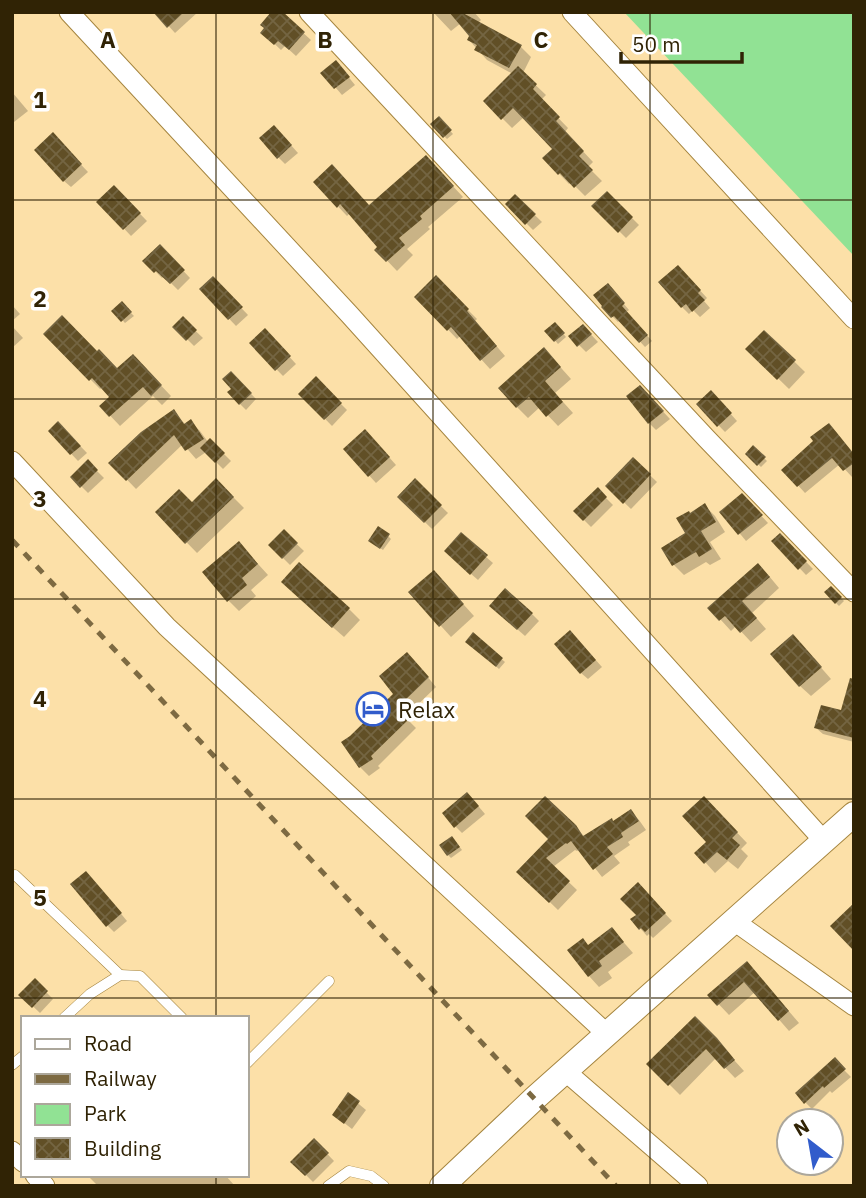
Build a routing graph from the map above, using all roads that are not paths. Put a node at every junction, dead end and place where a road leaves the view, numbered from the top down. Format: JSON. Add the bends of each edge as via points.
{"nodes":[{"id":1,"x":69,"y":12,"type":"edge"},
{"id":2,"x":309,"y":12,"type":"edge"},
{"id":3,"x":572,"y":12,"type":"edge"},
{"id":4,"x":854,"y":318,"type":"edge"},
{"id":5,"x":12,"y":461,"type":"edge"},
{"id":6,"x":854,"y":592,"type":"edge"},
{"id":7,"x":854,"y":814,"type":"edge"},
{"id":8,"x":824,"y":841,"type":"junction"},
{"id":9,"x":15,"y":875,"type":"dead end"},
{"id":10,"x":734,"y":921,"type":"junction"},
{"id":11,"x":120,"y":975,"type":"junction"},
{"id":12,"x":329,"y":981,"type":"dead end"},
{"id":13,"x":854,"y":1006,"type":"edge"},
{"id":14,"x":66,"y":1016,"type":"edge"},
{"id":15,"x":180,"y":1016,"type":"edge"},
{"id":16,"x":607,"y":1034,"type":"junction"},
{"id":17,"x":248,"y":1062,"type":"edge"},
{"id":18,"x":565,"y":1071,"type":"junction"},
{"id":19,"x":328,"y":1186,"type":"edge"},
{"id":20,"x":384,"y":1186,"type":"edge"},
{"id":21,"x":442,"y":1186,"type":"edge"},
{"id":22,"x":698,"y":1186,"type":"edge"}],
"edges":[{"from":1,"to":8,"type":"street","via":[[349,314]]},
{"from":2,"to":6,"type":"street"},
{"from":3,"to":4,"type":"street"},
{"from":5,"to":16,"type":"street","via":[[167,627]]},
{"from":7,"to":8,"type":"street"},
{"from":8,"to":10,"type":"street"},
{"from":9,"to":11,"type":"lane"},
{"from":10,"to":13,"type":"street"},
{"from":10,"to":16,"type":"street"},
{"from":11,"to":14,"type":"lane"},
{"from":11,"to":15,"type":"lane","via":[[140,976]]},
{"from":12,"to":17,"type":"lane"},
{"from":16,"to":18,"type":"street"},
{"from":18,"to":21,"type":"street"},
{"from":18,"to":22,"type":"street"},
{"from":19,"to":20,"type":"lane","via":[[349,1171],[372,1176]]}]}
